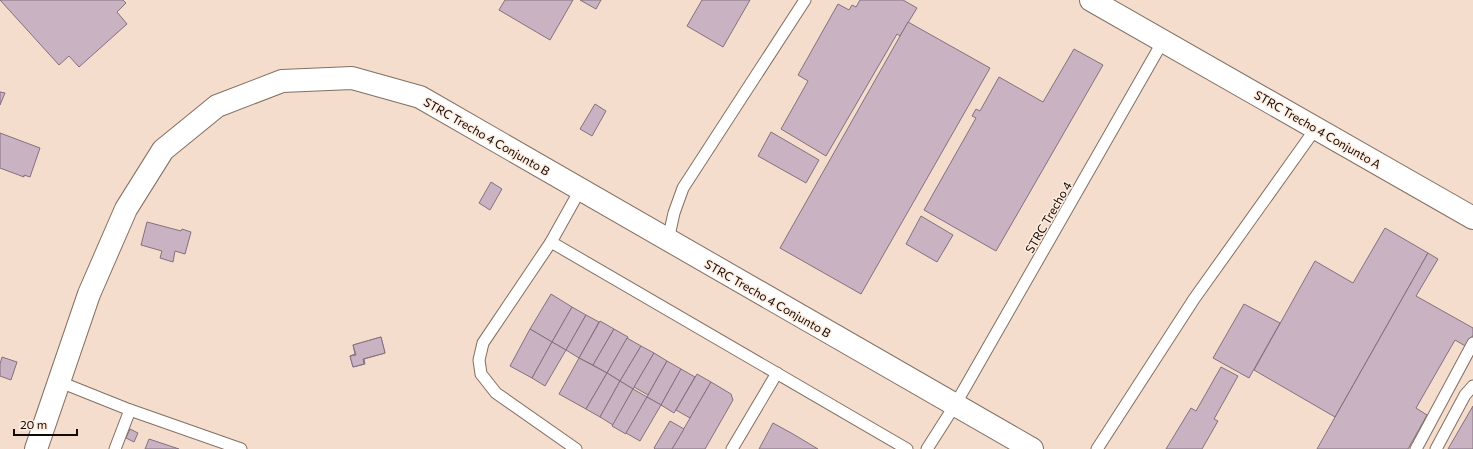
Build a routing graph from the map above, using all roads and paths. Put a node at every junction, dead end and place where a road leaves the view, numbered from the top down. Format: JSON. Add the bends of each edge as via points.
{"nodes":[{"id":1,"x":805,"y":0,"type":"edge"},
{"id":2,"x":1091,"y":0,"type":"edge"},
{"id":3,"x":1164,"y":41,"type":"junction"},
{"id":4,"x":1316,"y":128,"type":"junction"},
{"id":5,"x":580,"y":190,"type":"junction"},
{"id":6,"x":1473,"y":218,"type":"edge"},
{"id":7,"x":668,"y":240,"type":"junction"},
{"id":8,"x":551,"y":242,"type":"junction"},
{"id":9,"x":1473,"y":343,"type":"edge"},
{"id":10,"x":777,"y":372,"type":"junction"},
{"id":11,"x":60,"y":382,"type":"junction"},
{"id":12,"x":1473,"y":386,"type":"edge"},
{"id":13,"x":955,"y":406,"type":"junction"},
{"id":14,"x":130,"y":410,"type":"junction"},
{"id":15,"x":36,"y":449,"type":"edge"},
{"id":16,"x":115,"y":449,"type":"edge"},
{"id":17,"x":241,"y":449,"type":"edge"},
{"id":18,"x":576,"y":449,"type":"edge"},
{"id":19,"x":732,"y":449,"type":"edge"},
{"id":20,"x":907,"y":449,"type":"edge"},
{"id":21,"x":926,"y":449,"type":"edge"},
{"id":22,"x":1032,"y":449,"type":"edge"},
{"id":23,"x":1097,"y":449,"type":"edge"},
{"id":24,"x":1416,"y":449,"type":"edge"},
{"id":25,"x":1436,"y":449,"type":"edge"}],
"edges":[{"from":1,"to":7,"type":"lane","via":[[683,188]]},
{"from":2,"to":3,"type":"street"},
{"from":3,"to":4,"type":"street","name":"STRC Trecho 4 Conjunto A"},
{"from":3,"to":13,"type":"lane","name":"STRC Trecho 4"},
{"from":4,"to":6,"type":"street","name":"STRC Trecho 4 Conjunto A"},
{"from":4,"to":23,"type":"lane","via":[[1194,299]]},
{"from":5,"to":7,"type":"street","name":"STRC Trecho 4 Conjunto B"},
{"from":5,"to":8,"type":"lane"},
{"from":5,"to":11,"type":"street","name":"STRC Trecho 4 Conjunto B","via":[[420,97],[352,78],[282,82],[217,106],[163,150],[126,209],[89,294]]},
{"from":7,"to":13,"type":"street","name":"STRC Trecho 4 Conjunto B"},
{"from":8,"to":10,"type":"lane"},
{"from":8,"to":18,"type":"lane","via":[[483,343],[479,360],[481,374],[496,393]]},
{"from":9,"to":24,"type":"lane"},
{"from":10,"to":19,"type":"lane"},
{"from":10,"to":20,"type":"lane"},
{"from":11,"to":14,"type":"lane"},
{"from":11,"to":15,"type":"street","name":"STRC Trecho 4 Conjunto B"},
{"from":12,"to":25,"type":"lane","via":[[1465,395]]},
{"from":13,"to":21,"type":"lane","name":"STRC Trecho 4"},
{"from":13,"to":22,"type":"street"},
{"from":14,"to":16,"type":"lane"},
{"from":14,"to":17,"type":"lane"}]}
